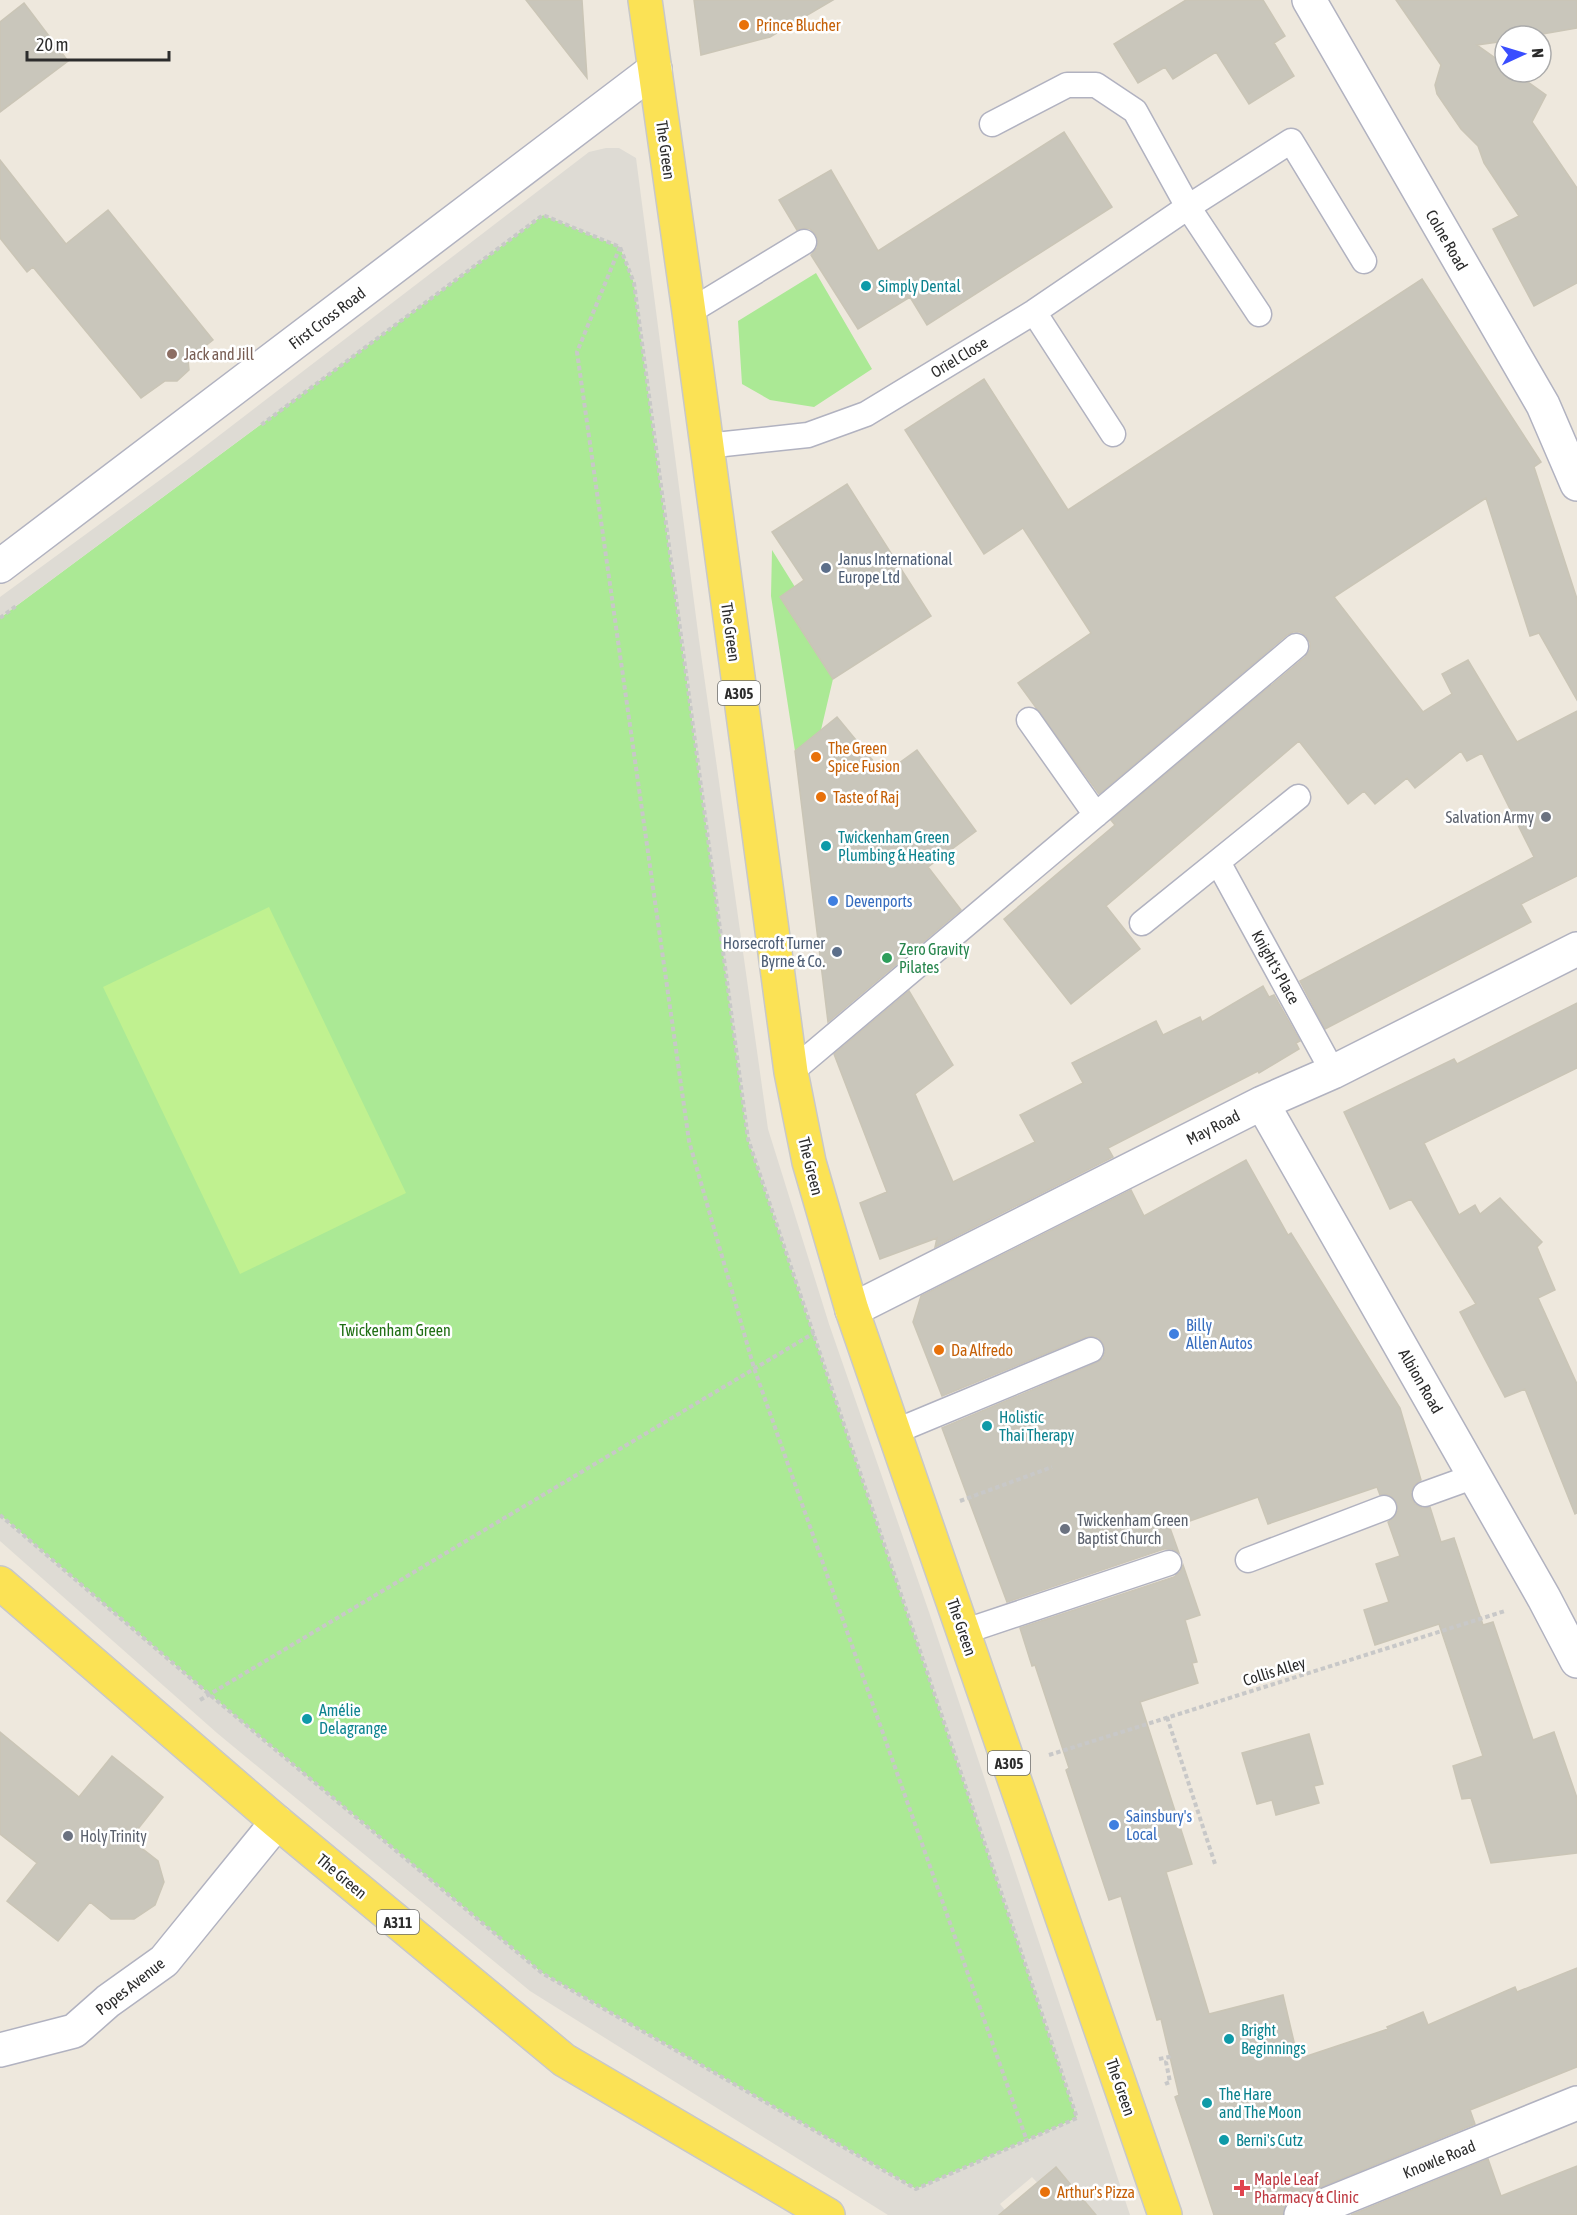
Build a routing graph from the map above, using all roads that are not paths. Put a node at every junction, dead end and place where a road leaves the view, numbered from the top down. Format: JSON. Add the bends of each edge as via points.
{"nodes":[{"id":1,"x":645,"y":0,"type":"edge"},
{"id":2,"x":1309,"y":0,"type":"edge"},
{"id":3,"x":655,"y":69,"type":"junction"},
{"id":4,"x":992,"y":124,"type":"dead end"},
{"id":5,"x":1188,"y":207,"type":"junction"},
{"id":6,"x":804,"y":242,"type":"dead end"},
{"id":7,"x":1364,"y":261,"type":"dead end"},
{"id":8,"x":689,"y":312,"type":"junction"},
{"id":9,"x":1034,"y":312,"type":"junction"},
{"id":10,"x":1259,"y":314,"type":"dead end"},
{"id":11,"x":1113,"y":434,"type":"dead end"},
{"id":12,"x":706,"y":446,"type":"junction"},
{"id":13,"x":1577,"y":484,"type":"edge"},
{"id":14,"x":0,"y":566,"type":"edge"},
{"id":15,"x":1296,"y":646,"type":"dead end"},
{"id":16,"x":1029,"y":720,"type":"dead end"},
{"id":17,"x":1298,"y":797,"type":"dead end"},
{"id":18,"x":1096,"y":815,"type":"junction"},
{"id":19,"x":1218,"y":862,"type":"junction"},
{"id":20,"x":1142,"y":923,"type":"dead end"},
{"id":21,"x":1577,"y":949,"type":"edge"},
{"id":22,"x":791,"y":1072,"type":"junction"},
{"id":23,"x":1333,"y":1072,"type":"junction"},
{"id":24,"x":1262,"y":1103,"type":"junction"},
{"id":25,"x":852,"y":1310,"type":"junction"},
{"id":26,"x":1091,"y":1350,"type":"dead end"},
{"id":27,"x":894,"y":1432,"type":"junction"},
{"id":28,"x":1475,"y":1476,"type":"junction"},
{"id":29,"x":1425,"y":1494,"type":"dead end"},
{"id":30,"x":1383,"y":1508,"type":"dead end"},
{"id":31,"x":1248,"y":1560,"type":"dead end"},
{"id":32,"x":1169,"y":1563,"type":"dead end"},
{"id":33,"x":0,"y":1583,"type":"edge"},
{"id":34,"x":963,"y":1632,"type":"junction"},
{"id":35,"x":1577,"y":1661,"type":"edge"},
{"id":36,"x":277,"y":1822,"type":"junction"},
{"id":37,"x":0,"y":2050,"type":"edge"},
{"id":38,"x":1577,"y":2103,"type":"edge"},
{"id":39,"x":828,"y":2215,"type":"edge"},
{"id":40,"x":1165,"y":2215,"type":"edge"},
{"id":41,"x":1301,"y":2215,"type":"edge"}],
"edges":[{"from":1,"to":3,"type":"main road","number":"A305"},
{"from":2,"to":13,"type":"street","name":"Colne Road","via":[[1543,405]]},
{"from":3,"to":8,"type":"main road","name":"The Green","number":"A305"},
{"from":3,"to":14,"type":"street","name":"First Cross Road"},
{"from":4,"to":5,"type":"lane","via":[[1067,85],[1096,86],[1135,111]]},
{"from":5,"to":7,"type":"lane","name":"Oriel Close","via":[[1291,141]]},
{"from":5,"to":9,"type":"lane","name":"Oriel Close"},
{"from":5,"to":10,"type":"lane"},
{"from":6,"to":8,"type":"lane"},
{"from":8,"to":12,"type":"main road","name":"The Green","number":"A305"},
{"from":9,"to":11,"type":"lane"},
{"from":9,"to":12,"type":"lane","name":"Oriel Close","via":[[866,414],[808,435]]},
{"from":12,"to":22,"type":"main road","name":"The Green","number":"A305"},
{"from":15,"to":18,"type":"lane"},
{"from":16,"to":18,"type":"lane"},
{"from":17,"to":19,"type":"lane"},
{"from":18,"to":22,"type":"lane"},
{"from":19,"to":20,"type":"lane"},
{"from":19,"to":23,"type":"lane","name":"Knight's Place"},
{"from":21,"to":23,"type":"street","name":"May Road"},
{"from":22,"to":25,"type":"main road","name":"The Green","number":"A305","via":[[809,1162]]},
{"from":23,"to":24,"type":"street","name":"May Road"},
{"from":24,"to":25,"type":"street","name":"May Road"},
{"from":24,"to":28,"type":"street","name":"Albion Road"},
{"from":25,"to":27,"type":"main road","name":"The Green","number":"A305"},
{"from":26,"to":27,"type":"lane"},
{"from":27,"to":34,"type":"main road","name":"The Green","number":"A305"},
{"from":28,"to":29,"type":"lane"},
{"from":28,"to":35,"type":"street","name":"Albion Road"},
{"from":30,"to":31,"type":"lane"},
{"from":32,"to":34,"type":"lane"},
{"from":33,"to":36,"type":"main road","name":"The Green","number":"A311"},
{"from":34,"to":40,"type":"main road","name":"The Green","number":"A305"},
{"from":36,"to":37,"type":"street","name":"Popes Avenue","via":[[164,1961],[74,2031]]},
{"from":36,"to":39,"type":"main road","name":"The Green","number":"A311","via":[[564,2060]]},
{"from":38,"to":41,"type":"street","name":"Knowle Road"}]}
